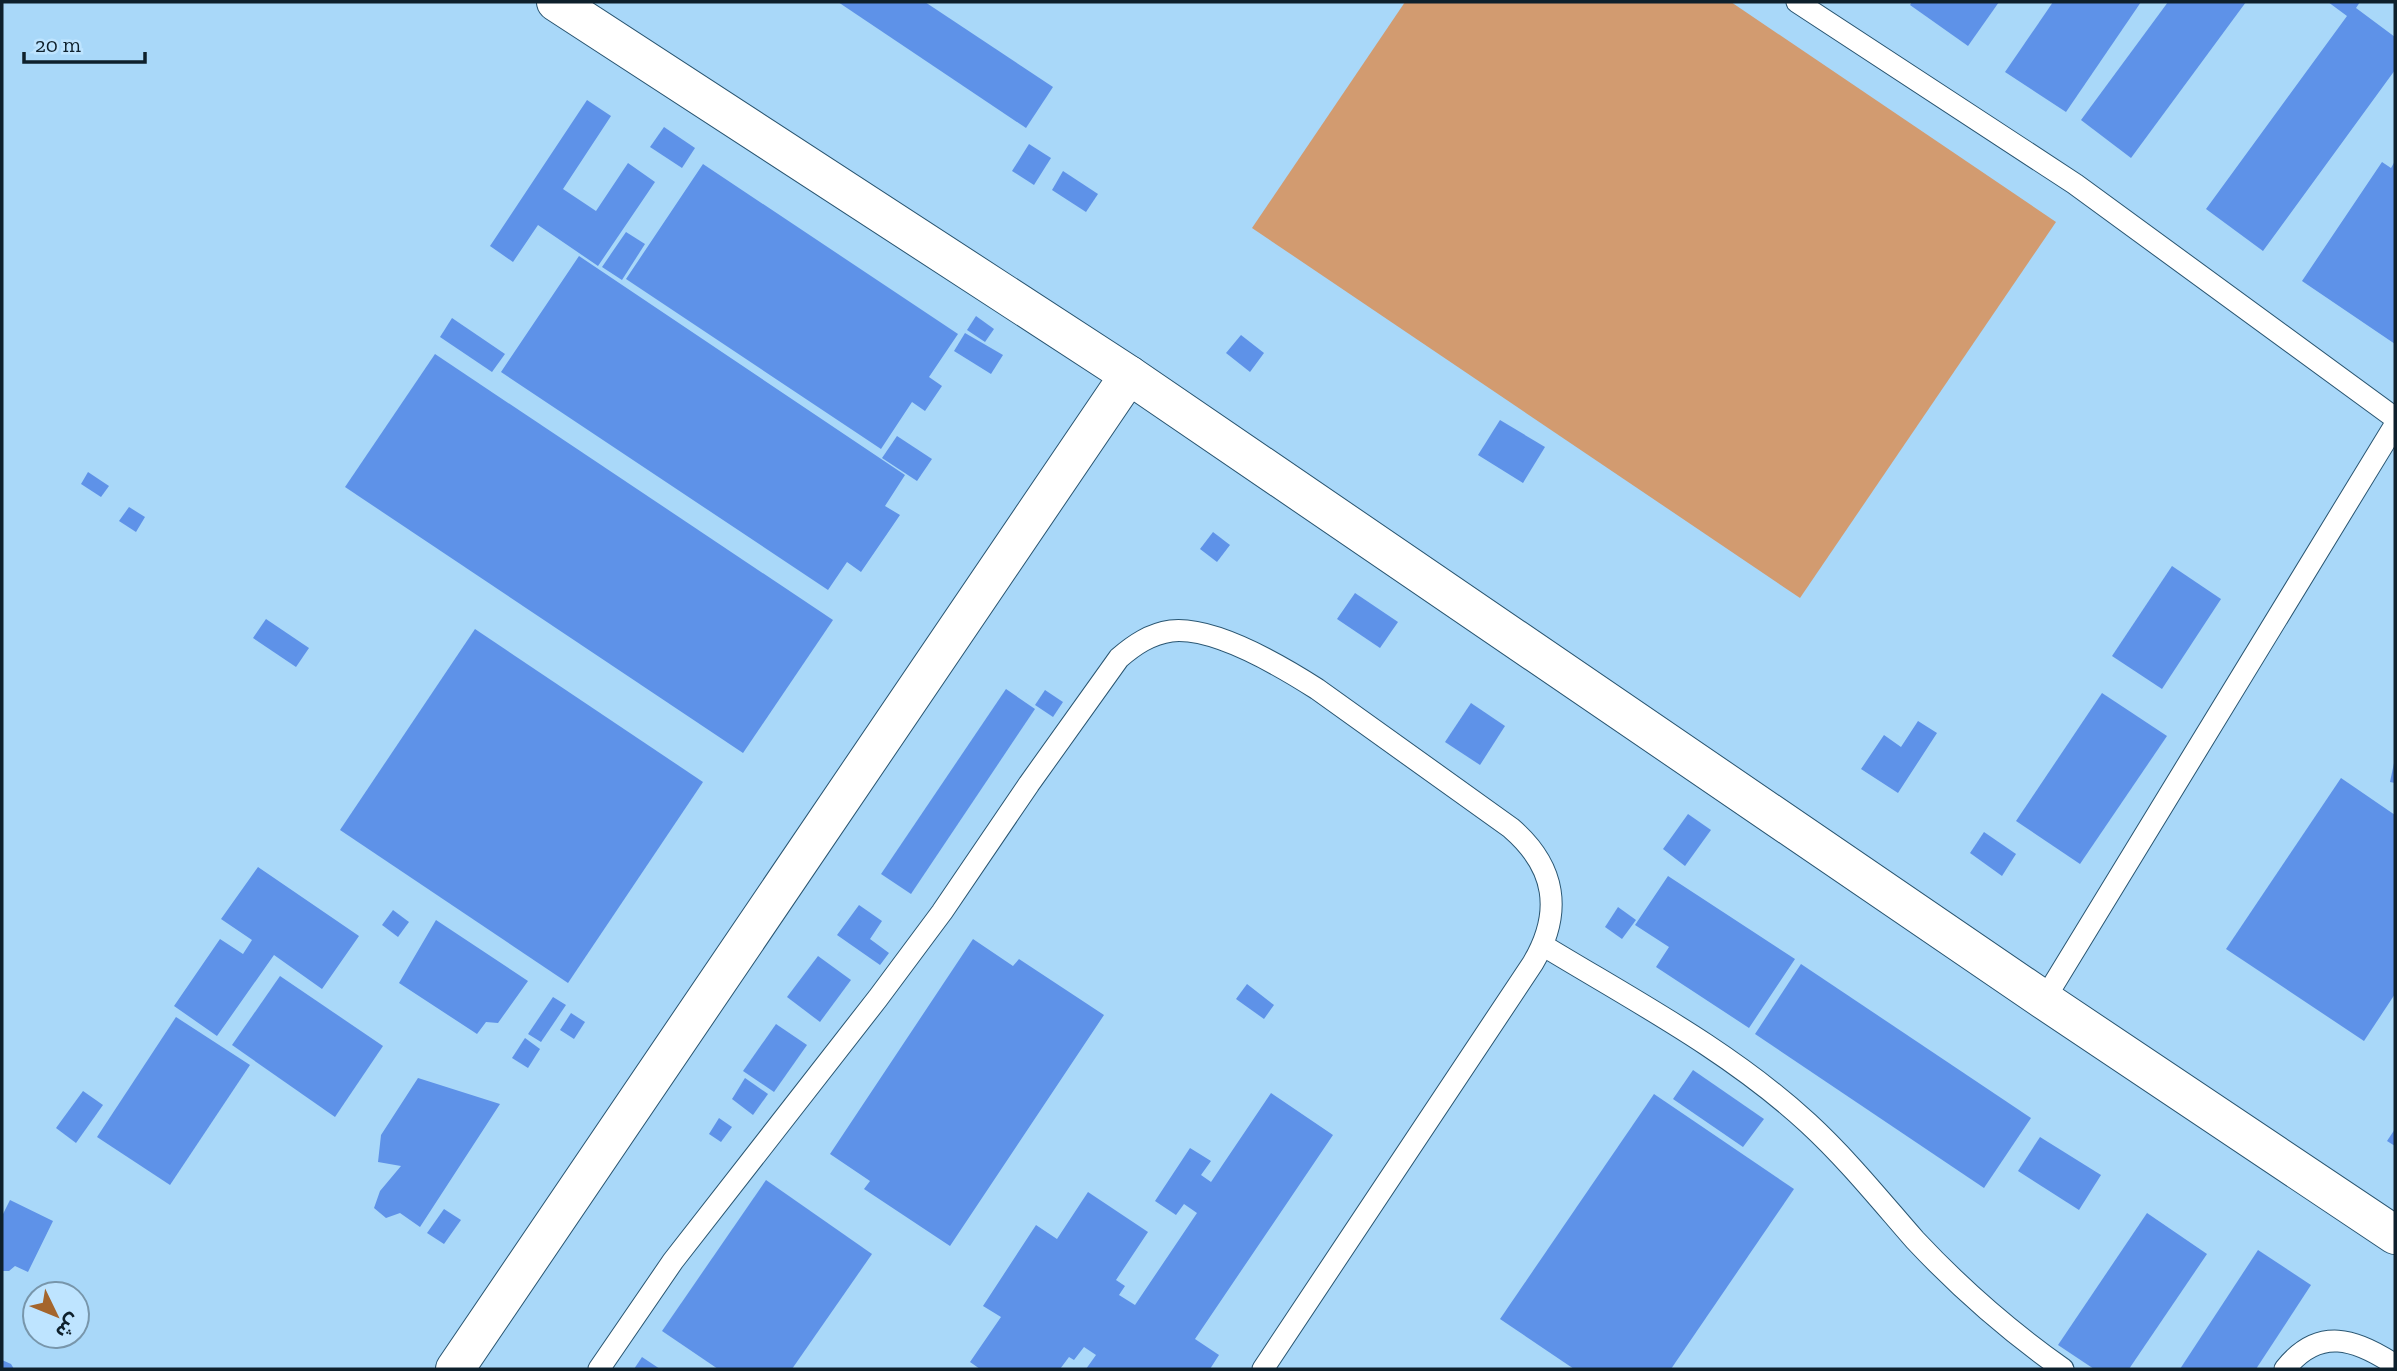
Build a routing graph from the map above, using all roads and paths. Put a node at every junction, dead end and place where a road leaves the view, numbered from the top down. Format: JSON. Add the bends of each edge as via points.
{"nodes":[{"id":1,"x":556,"y":2,"type":"edge"},
{"id":2,"x":1797,"y":2,"type":"edge"},
{"id":3,"x":1129,"y":376,"type":"junction"},
{"id":4,"x":2395,"y":418,"type":"edge"},
{"id":5,"x":2395,"y":425,"type":"edge"},
{"id":6,"x":1544,"y":946,"type":"junction"},
{"id":7,"x":2044,"y":1000,"type":"junction"},
{"id":8,"x":2395,"y":1235,"type":"edge"},
{"id":9,"x":2395,"y":1365,"type":"edge"},
{"id":10,"x":455,"y":1369,"type":"edge"},
{"id":11,"x":599,"y":1369,"type":"edge"},
{"id":12,"x":1263,"y":1369,"type":"edge"},
{"id":13,"x":2063,"y":1369,"type":"edge"},
{"id":14,"x":2285,"y":1369,"type":"edge"}],
"edges":[{"from":1,"to":3,"type":"street"},
{"from":2,"to":4,"type":"lane","via":[[2075,184]]},
{"from":3,"to":7,"type":"street"},
{"from":3,"to":10,"type":"street"},
{"from":5,"to":7,"type":"lane"},
{"from":6,"to":11,"type":"lane","via":[[1552,905],[1549,883],[1528,843],[1511,828],[1284,668],[1191,631],[1152,635],[1119,658],[942,912],[673,1261]]},
{"from":6,"to":12,"type":"lane"},
{"from":6,"to":13,"type":"lane","via":[[1767,1088],[1846,1160],[1952,1278]]},
{"from":7,"to":8,"type":"street"},
{"from":9,"to":14,"type":"lane","via":[[2364,1346],[2335,1340],[2299,1354]]}]}
